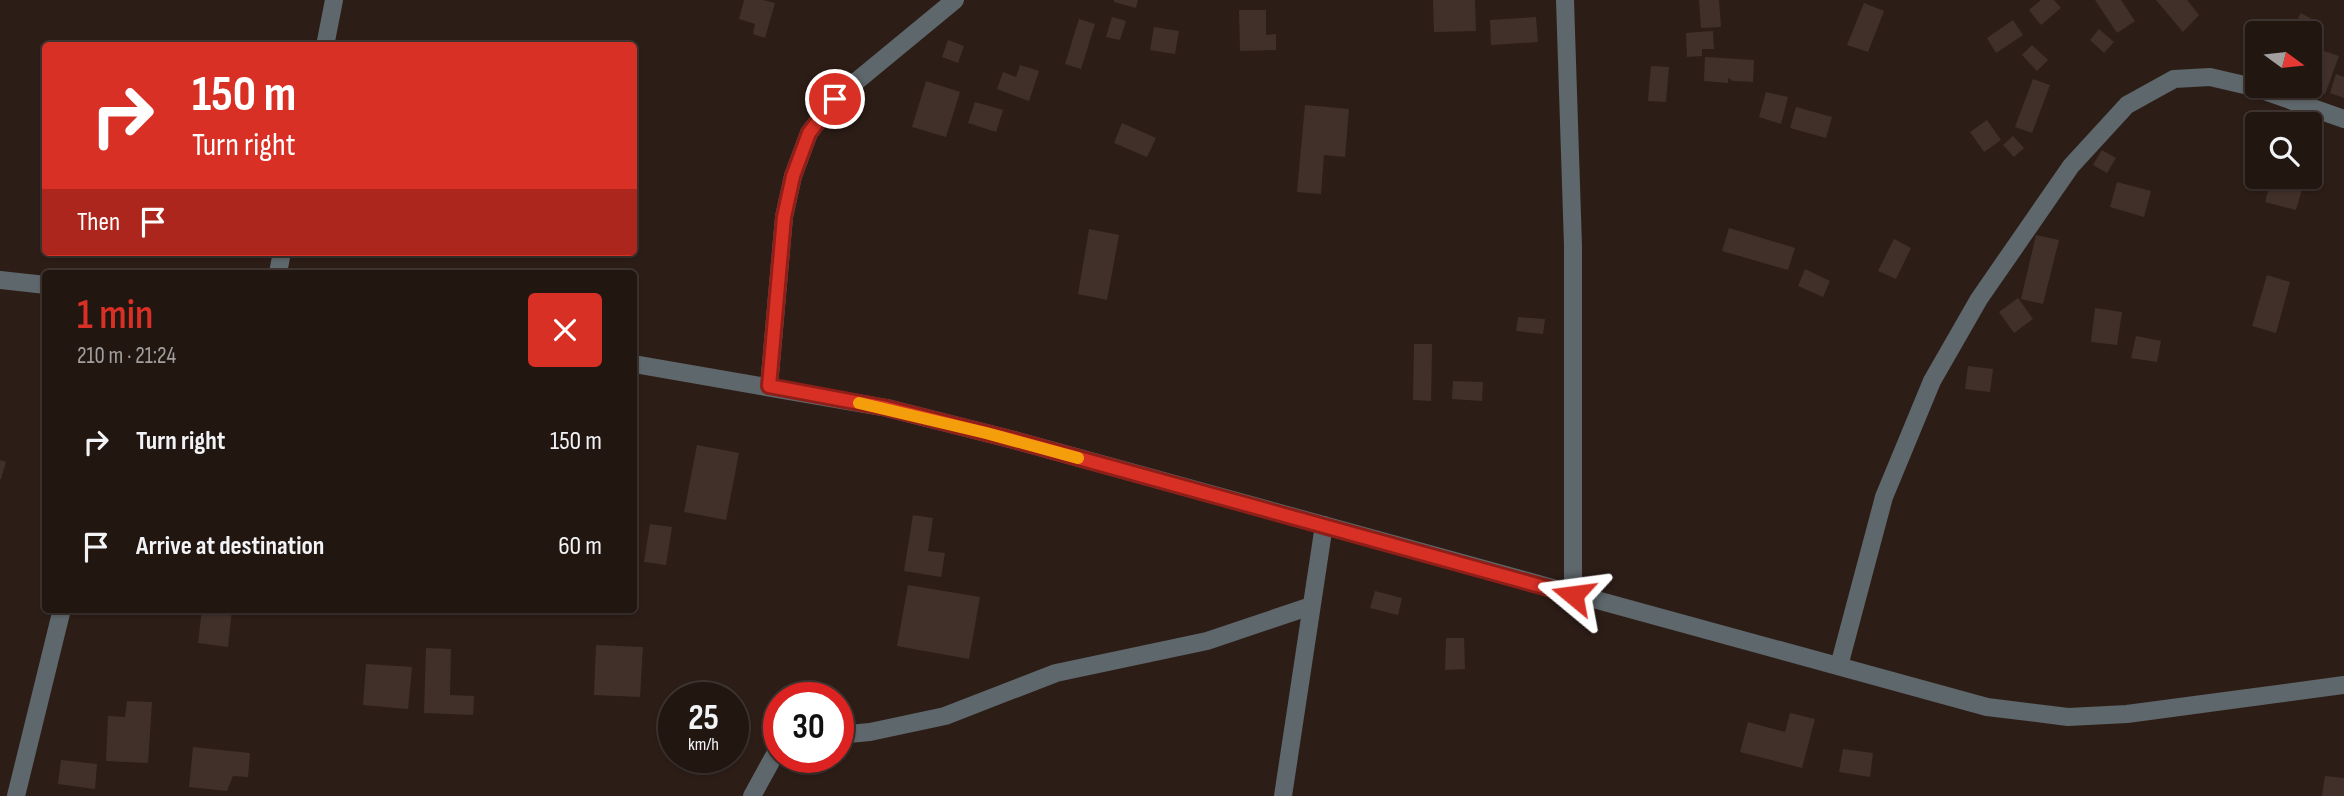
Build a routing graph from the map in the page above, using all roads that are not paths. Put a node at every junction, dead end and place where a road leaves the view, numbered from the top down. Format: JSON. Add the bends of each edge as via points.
{"nodes":[{"id":1,"x":334,"y":0,"type":"edge"},
{"id":2,"x":955,"y":0,"type":"edge"},
{"id":3,"x":1565,"y":0,"type":"edge"},
{"id":4,"x":326,"y":42,"type":"edge"},
{"id":5,"x":2344,"y":118,"type":"edge"},
{"id":6,"x":0,"y":280,"type":"edge"},
{"id":7,"x":42,"y":285,"type":"edge"},
{"id":8,"x":637,"y":364,"type":"edge"},
{"id":9,"x":769,"y":386,"type":"junction"},
{"id":10,"x":1324,"y":525,"type":"junction"},
{"id":11,"x":1573,"y":595,"type":"junction"},
{"id":12,"x":1311,"y":606,"type":"junction"},
{"id":13,"x":61,"y":613,"type":"edge"},
{"id":14,"x":1839,"y":666,"type":"junction"},
{"id":15,"x":2344,"y":685,"type":"edge"},
{"id":16,"x":854,"y":734,"type":"edge"},
{"id":17,"x":765,"y":773,"type":"edge"},
{"id":18,"x":16,"y":796,"type":"edge"},
{"id":19,"x":752,"y":796,"type":"edge"},
{"id":20,"x":1283,"y":796,"type":"edge"}],
"edges":[{"from":1,"to":4,"type":"street"},
{"from":2,"to":9,"type":"street","via":[[835,99],[809,133],[784,217]]},
{"from":3,"to":11,"type":"street","via":[[1573,246]]},
{"from":5,"to":14,"type":"street","via":[[2210,77],[2174,79],[2127,105],[2071,166],[1979,299],[1932,381],[1884,497]]},
{"from":6,"to":7,"type":"street"},
{"from":8,"to":9,"type":"street"},
{"from":9,"to":10,"type":"street","via":[[887,408]]},
{"from":10,"to":11,"type":"street"},
{"from":10,"to":12,"type":"street"},
{"from":11,"to":14,"type":"street"},
{"from":12,"to":16,"type":"street","via":[[1207,640],[1056,673],[945,716]]},
{"from":12,"to":20,"type":"street"},
{"from":13,"to":18,"type":"street"},
{"from":14,"to":15,"type":"street","via":[[1987,707],[2068,717],[2126,714]]},
{"from":17,"to":19,"type":"street"}]}
